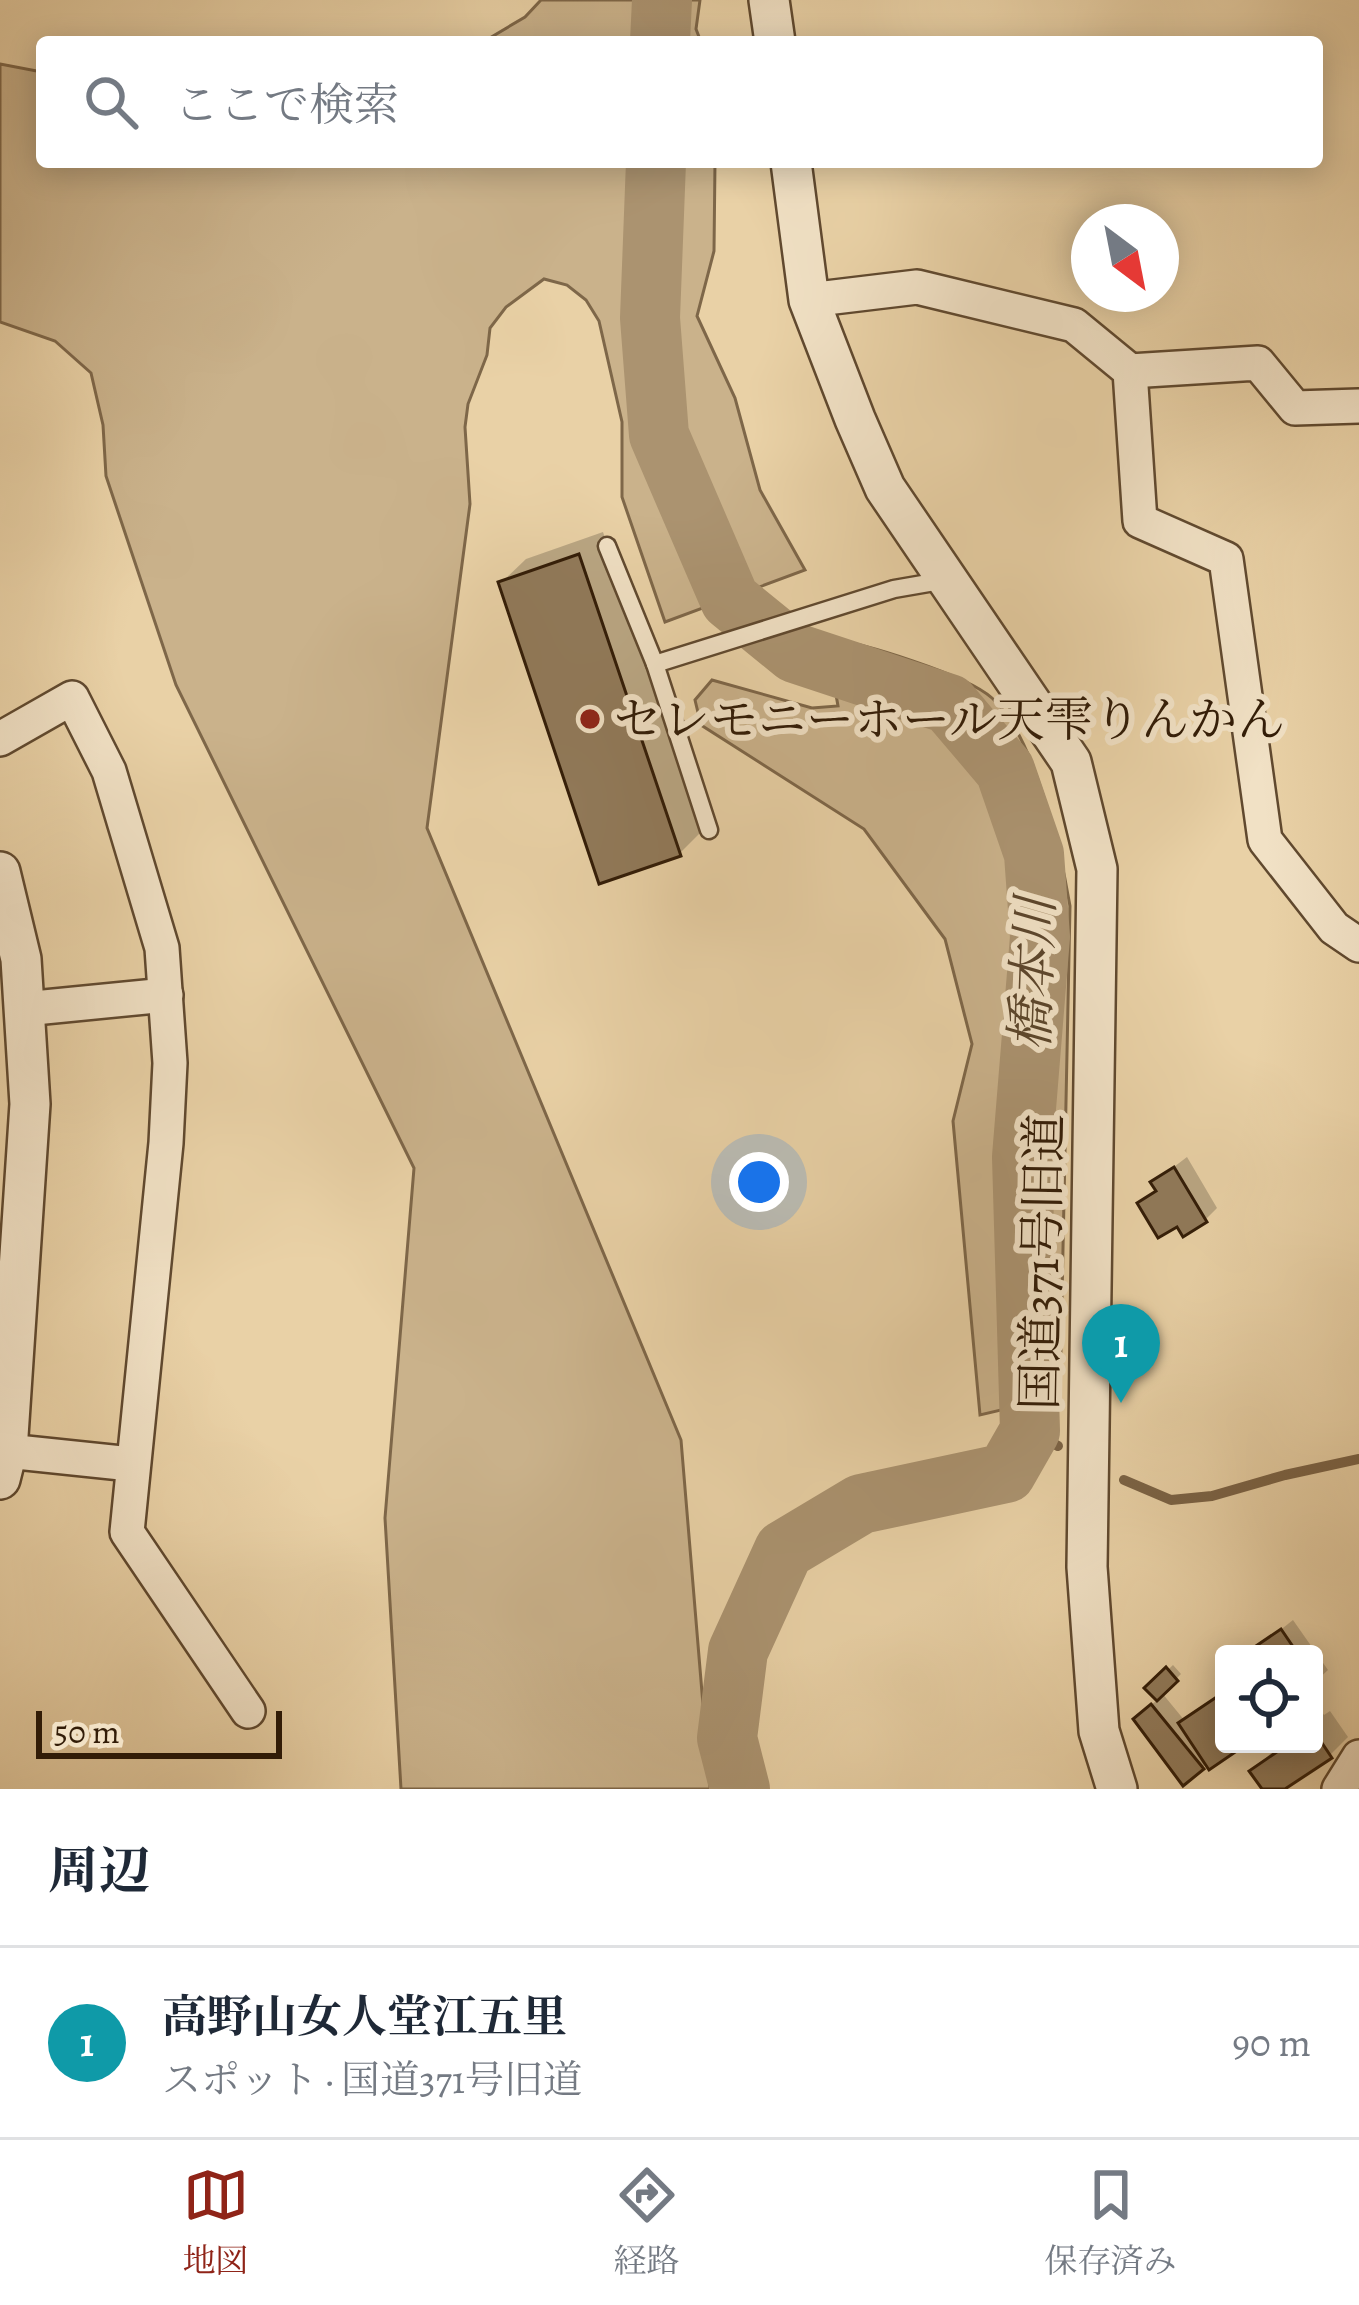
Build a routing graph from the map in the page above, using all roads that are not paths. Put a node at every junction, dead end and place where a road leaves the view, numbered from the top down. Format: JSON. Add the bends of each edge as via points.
{"nodes":[{"id":1,"x":769,"y":0,"type":"edge"},
{"id":2,"x":774,"y":36,"type":"edge"},
{"id":3,"x":791,"y":168,"type":"edge"},
{"id":4,"x":809,"y":300,"type":"junction"},
{"id":5,"x":1130,"y":371,"type":"junction"},
{"id":6,"x":1359,"y":406,"type":"edge"},
{"id":7,"x":607,"y":546,"type":"dead end"},
{"id":8,"x":947,"y":580,"type":"junction"},
{"id":9,"x":655,"y":664,"type":"junction"},
{"id":10,"x":0,"y":740,"type":"edge"},
{"id":11,"x":709,"y":830,"type":"dead end"},
{"id":12,"x":0,"y":872,"type":"edge"},
{"id":13,"x":1359,"y":945,"type":"edge"},
{"id":14,"x":166,"y":995,"type":"junction"},
{"id":15,"x":24,"y":1009,"type":"junction"},
{"id":16,"x":131,"y":1464,"type":"junction"},
{"id":17,"x":3,"y":1465,"type":"edge"},
{"id":18,"x":248,"y":1712,"type":"dead end"},
{"id":19,"x":1359,"y":1757,"type":"edge"},
{"id":20,"x":1117,"y":1789,"type":"edge"},
{"id":21,"x":1339,"y":1789,"type":"edge"}],
"edges":[{"from":1,"to":2,"type":"street"},
{"from":3,"to":4,"type":"street","name":"国道371号旧道"},
{"from":4,"to":5,"type":"street","via":[[916,287],[1074,325]]},
{"from":4,"to":8,"type":"street","name":"国道371号旧道","via":[[885,488]]},
{"from":5,"to":6,"type":"street","via":[[1258,363],[1295,408]]},
{"from":5,"to":13,"type":"street","via":[[1139,521],[1226,559],[1265,840],[1334,928]]},
{"from":7,"to":9,"type":"lane"},
{"from":8,"to":9,"type":"lane","via":[[894,589]]},
{"from":8,"to":20,"type":"street","name":"国道371号旧道","via":[[1071,763],[1097,868],[1088,1567],[1099,1731]]},
{"from":9,"to":11,"type":"lane"},
{"from":10,"to":14,"type":"street","via":[[72,698],[110,771],[162,948]]},
{"from":12,"to":15,"type":"street"},
{"from":14,"to":15,"type":"street"},
{"from":14,"to":16,"type":"street","via":[[166,1143]]},
{"from":15,"to":17,"type":"street","via":[[30,1104]]},
{"from":16,"to":17,"type":"street"},
{"from":16,"to":18,"type":"street","via":[[128,1532]]},
{"from":19,"to":21,"type":"street"}]}
